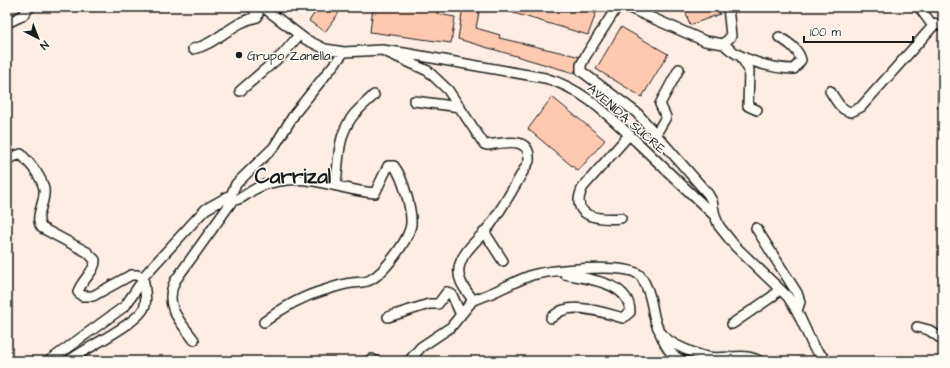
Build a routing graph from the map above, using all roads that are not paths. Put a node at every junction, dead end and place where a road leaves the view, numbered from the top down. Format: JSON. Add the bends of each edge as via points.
{"nodes":[{"id":1,"x":30,"y":7,"type":"edge"},
{"id":2,"x":251,"y":7,"type":"edge"},
{"id":3,"x":263,"y":7,"type":"edge"},
{"id":4,"x":617,"y":7,"type":"edge"},
{"id":5,"x":627,"y":7,"type":"edge"},
{"id":6,"x":728,"y":7,"type":"edge"},
{"id":7,"x":919,"y":7,"type":"edge"},
{"id":8,"x":7,"y":23,"type":"edge"},
{"id":9,"x":939,"y":26,"type":"edge"},
{"id":10,"x":299,"y":35,"type":"junction"},
{"id":11,"x":779,"y":37,"type":"dead end"},
{"id":12,"x":724,"y":44,"type":"junction"},
{"id":13,"x":193,"y":49,"type":"dead end"},
{"id":14,"x":382,"y":50,"type":"junction"},
{"id":15,"x":344,"y":52,"type":"junction"},
{"id":16,"x":742,"y":58,"type":"junction"},
{"id":17,"x":679,"y":69,"type":"dead end"},
{"id":18,"x":240,"y":91,"type":"dead end"},
{"id":19,"x":830,"y":91,"type":"dead end"},
{"id":20,"x":943,"y":93,"type":"edge"},
{"id":21,"x":374,"y":95,"type":"dead end"},
{"id":22,"x":414,"y":101,"type":"dead end"},
{"id":23,"x":943,"y":106,"type":"edge"},
{"id":24,"x":460,"y":107,"type":"junction"},
{"id":25,"x":757,"y":110,"type":"dead end"},
{"id":26,"x":656,"y":134,"type":"junction"},
{"id":27,"x":630,"y":135,"type":"junction"},
{"id":28,"x":7,"y":159,"type":"edge"},
{"id":29,"x":336,"y":184,"type":"junction"},
{"id":30,"x":232,"y":197,"type":"junction"},
{"id":31,"x":715,"y":216,"type":"junction"},
{"id":32,"x":621,"y":218,"type":"dead end"},
{"id":33,"x":756,"y":228,"type":"dead end"},
{"id":34,"x":485,"y":233,"type":"junction"},
{"id":35,"x":503,"y":261,"type":"dead end"},
{"id":36,"x":554,"y":271,"type":"junction"},
{"id":37,"x":143,"y":278,"type":"junction"},
{"id":38,"x":779,"y":289,"type":"junction"},
{"id":39,"x":473,"y":300,"type":"junction"},
{"id":40,"x":797,"y":311,"type":"junction"},
{"id":41,"x":461,"y":315,"type":"junction"},
{"id":42,"x":388,"y":317,"type":"dead end"},
{"id":43,"x":551,"y":318,"type":"dead end"},
{"id":44,"x":264,"y":322,"type":"dead end"},
{"id":45,"x":732,"y":324,"type":"dead end"},
{"id":46,"x":917,"y":327,"type":"dead end"},
{"id":47,"x":659,"y":332,"type":"junction"},
{"id":48,"x":194,"y":340,"type":"dead end"},
{"id":49,"x":943,"y":340,"type":"edge"},
{"id":50,"x":49,"y":361,"type":"edge"},
{"id":51,"x":69,"y":361,"type":"edge"},
{"id":52,"x":368,"y":361,"type":"edge"},
{"id":53,"x":375,"y":361,"type":"edge"},
{"id":54,"x":409,"y":361,"type":"edge"},
{"id":55,"x":683,"y":361,"type":"edge"},
{"id":56,"x":759,"y":361,"type":"edge"},
{"id":57,"x":827,"y":361,"type":"edge"}],
"edges":[{"from":1,"to":8,"type":"street","via":[[22,16]]},
{"from":2,"to":13,"type":"street","via":[[258,14],[257,17],[240,22],[204,46]]},
{"from":3,"to":10,"type":"street","name":"AVENIDA SUCRE"},
{"from":4,"to":26,"type":"street","via":[[585,57],[581,65],[582,71],[637,113]]},
{"from":5,"to":12,"type":"street","via":[[704,41]]},
{"from":6,"to":12,"type":"street","via":[[731,36]]},
{"from":7,"to":9,"type":"street","via":[[930,22]]},
{"from":9,"to":19,"type":"street","via":[[861,107],[851,112],[846,111]]},
{"from":10,"to":15,"type":"street","name":"AVENIDA SUCRE","via":[[325,49]]},
{"from":10,"to":18,"type":"street","via":[[283,54]]},
{"from":11,"to":16,"type":"street","via":[[798,53],[801,60],[794,69]]},
{"from":12,"to":16,"type":"street","via":[[731,52]]},
{"from":14,"to":15,"type":"street","name":"AVENIDA SUCRE"},
{"from":14,"to":24,"type":"street","via":[[428,71],[448,90]]},
{"from":14,"to":27,"type":"street","name":"AVENIDA SUCRE","via":[[450,60],[560,82],[605,112]]},
{"from":15,"to":30,"type":"street","via":[[295,114],[274,147],[236,184]]},
{"from":16,"to":25,"type":"street","via":[[749,70],[748,106]]},
{"from":17,"to":26,"type":"street","via":[[660,104],[666,117]]},
{"from":20,"to":23,"type":"street"},
{"from":21,"to":29,"type":"street","via":[[352,117],[345,131],[340,145]]},
{"from":22,"to":24,"type":"street"},
{"from":24,"to":34,"type":"street","via":[[484,144],[516,142],[527,148],[530,153],[529,161]]},
{"from":26,"to":31,"type":"street","via":[[708,194]]},
{"from":27,"to":31,"type":"street","name":"AVENIDA SUCRE"},
{"from":27,"to":32,"type":"street","via":[[583,187],[578,197],[578,204],[583,211],[592,216]]},
{"from":28,"to":37,"type":"street","via":[[21,154],[40,177],[44,196],[38,224],[87,252],[95,260],[94,266],[80,286],[78,292],[82,296],[93,296],[131,275]]},
{"from":29,"to":30,"type":"street","via":[[286,180],[255,188],[240,199]]},
{"from":29,"to":44,"type":"street","via":[[349,190],[375,193],[388,166],[394,166],[400,175],[409,210],[411,224],[408,233],[382,271],[370,280],[312,294],[288,305]]},
{"from":30,"to":37,"type":"street","via":[[200,214]]},
{"from":30,"to":48,"type":"street","via":[[171,290],[171,304]]},
{"from":31,"to":38,"type":"street","name":"AVENIDA SUCRE","via":[[719,226],[735,246]]},
{"from":33,"to":40,"type":"street","via":[[797,293],[800,302]]},
{"from":34,"to":35,"type":"street"},
{"from":34,"to":39,"type":"street","via":[[465,254],[460,266],[461,283]]},
{"from":36,"to":39,"type":"street","via":[[532,276]]},
{"from":36,"to":43,"type":"street","via":[[615,287],[625,295],[630,312],[623,318],[572,308],[565,309]]},
{"from":36,"to":47,"type":"street","via":[[611,268],[638,274],[649,293]]},
{"from":37,"to":50,"type":"street","via":[[125,306]]},
{"from":37,"to":51,"type":"street","via":[[145,305],[142,311],[124,326]]},
{"from":38,"to":40,"type":"street","name":"AVENIDA SUCRE"},
{"from":38,"to":45,"type":"street","via":[[773,296]]},
{"from":39,"to":41,"type":"street"},
{"from":40,"to":57,"type":"street","name":"AVENIDA SUCRE","via":[[814,348]]},
{"from":41,"to":42,"type":"street","via":[[452,295],[447,292],[438,304],[429,304]]},
{"from":41,"to":54,"type":"street","via":[[450,327],[421,347]]},
{"from":46,"to":49,"type":"street","via":[[929,330]]},
{"from":47,"to":55,"type":"street","via":[[666,349],[672,356]]},
{"from":47,"to":56,"type":"street","via":[[674,344],[707,357],[748,358]]},
{"from":52,"to":53,"type":"street"}]}
